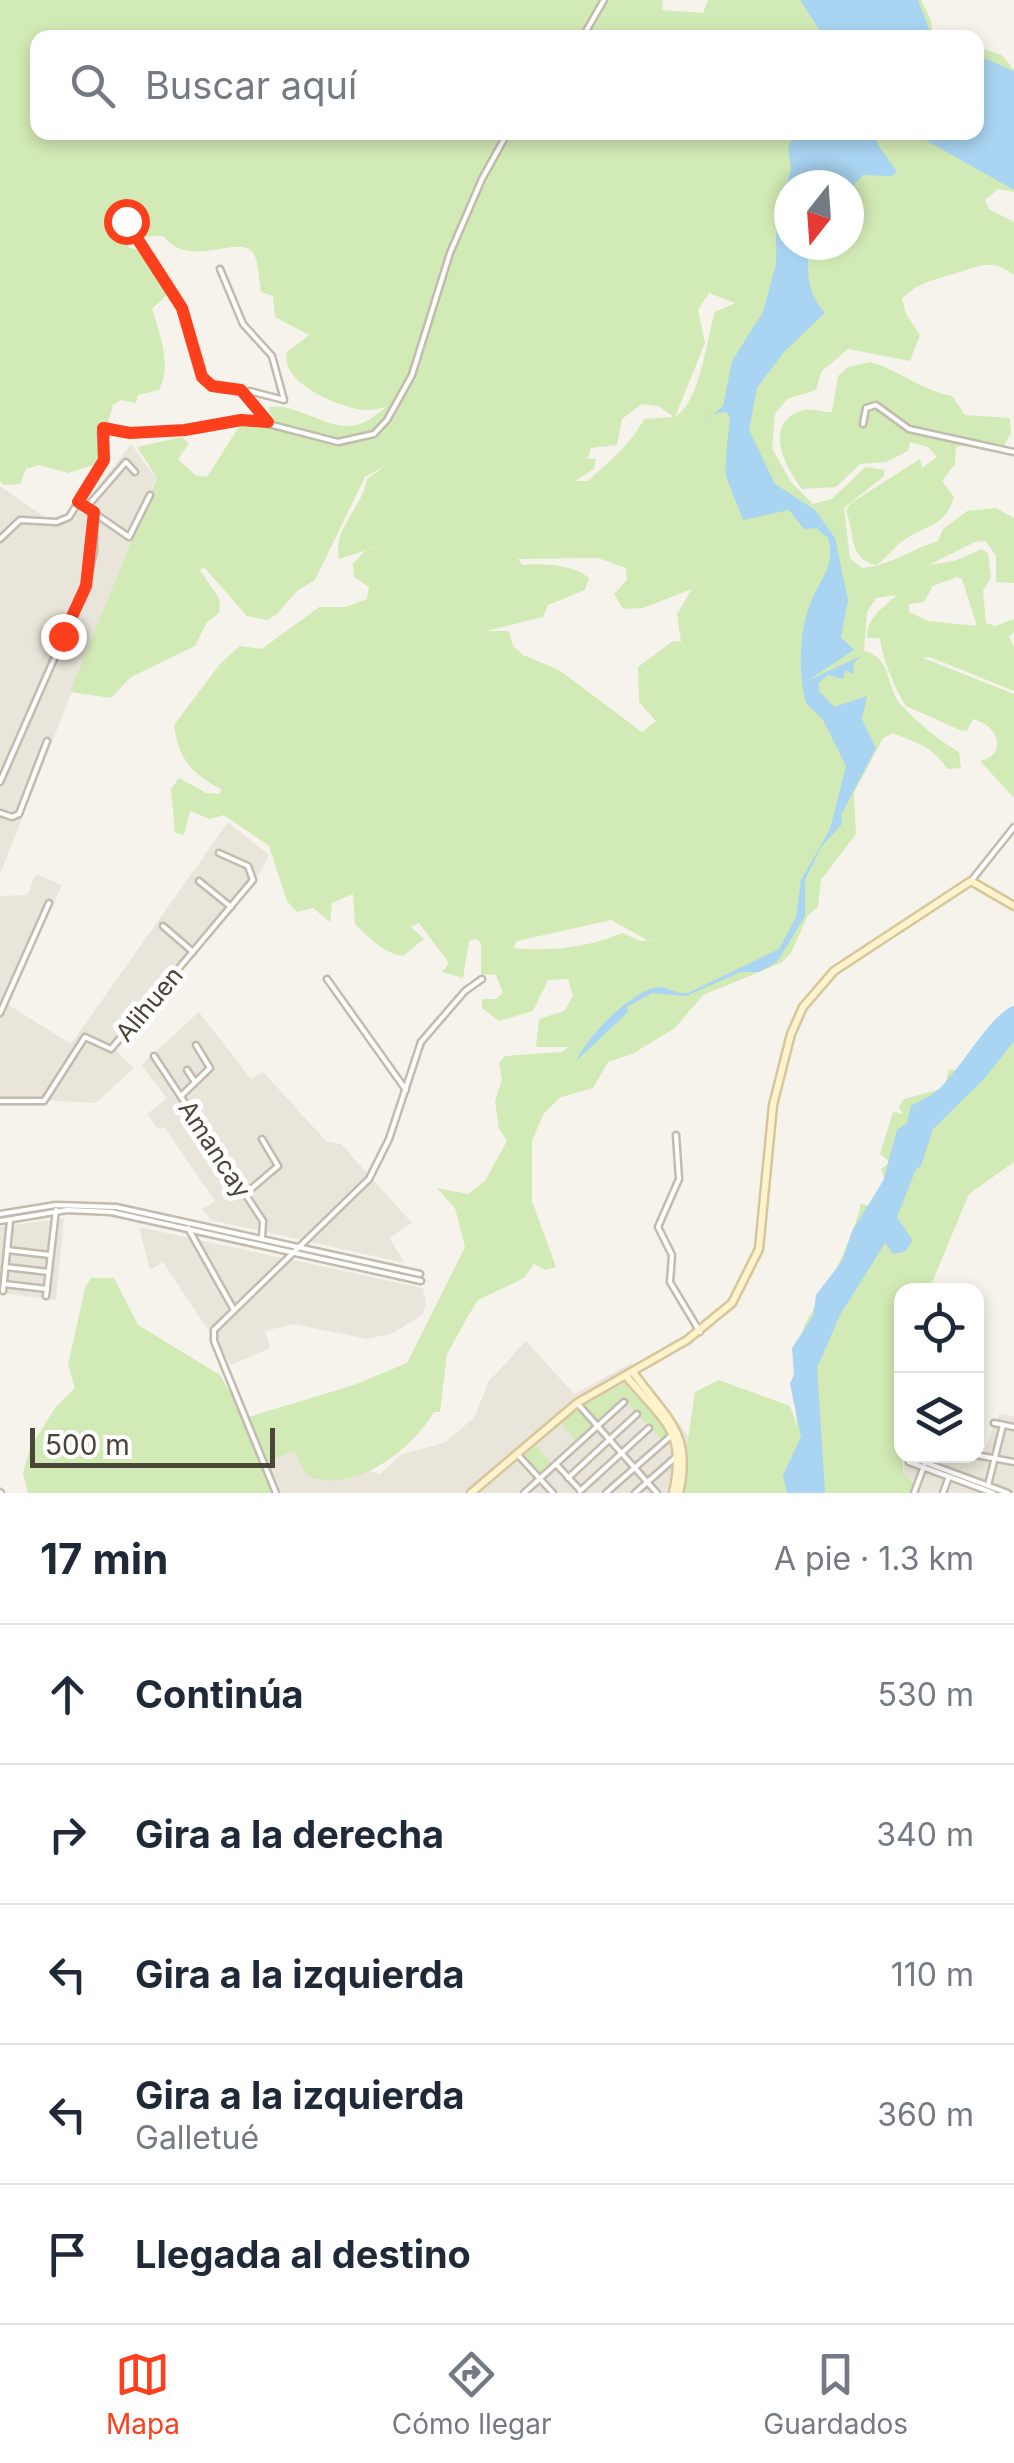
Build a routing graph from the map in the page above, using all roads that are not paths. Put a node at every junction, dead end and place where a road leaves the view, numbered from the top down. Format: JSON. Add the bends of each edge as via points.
{"nodes":[{"id":1,"x":604,"y":0,"type":"edge"},
{"id":2,"x":587,"y":30,"type":"edge"},
{"id":3,"x":503,"y":140,"type":"edge"},
{"id":4,"x":126,"y":221,"type":"dead end"},
{"id":5,"x":220,"y":269,"type":"dead end"},
{"id":6,"x":245,"y":394,"type":"junction"},
{"id":7,"x":268,"y":422,"type":"junction"},
{"id":8,"x":863,"y":424,"type":"dead end"},
{"id":9,"x":1014,"y":452,"type":"edge"},
{"id":10,"x":135,"y":472,"type":"dead end"},
{"id":11,"x":150,"y":495,"type":"dead end"},
{"id":12,"x":78,"y":502,"type":"junction"},
{"id":13,"x":86,"y":508,"type":"junction"},
{"id":14,"x":94,"y":512,"type":"junction"},
{"id":15,"x":0,"y":540,"type":"edge"},
{"id":16,"x":46,"y":741,"type":"dead end"},
{"id":17,"x":0,"y":782,"type":"edge"},
{"id":18,"x":0,"y":813,"type":"edge"},
{"id":19,"x":1014,"y":826,"type":"edge"},
{"id":20,"x":219,"y":853,"type":"dead end"},
{"id":21,"x":971,"y":881,"type":"junction"},
{"id":22,"x":200,"y":882,"type":"dead end"},
{"id":23,"x":48,"y":903,"type":"dead end"},
{"id":24,"x":1014,"y":906,"type":"edge"},
{"id":25,"x":231,"y":907,"type":"junction"},
{"id":26,"x":163,"y":926,"type":"dead end"},
{"id":27,"x":194,"y":952,"type":"junction"},
{"id":28,"x":327,"y":979,"type":"dead end"},
{"id":29,"x":482,"y":979,"type":"dead end"},
{"id":30,"x":0,"y":1014,"type":"edge"},
{"id":31,"x":196,"y":1045,"type":"dead end"},
{"id":32,"x":154,"y":1056,"type":"dead end"},
{"id":33,"x":187,"y":1070,"type":"dead end"},
{"id":34,"x":195,"y":1082,"type":"junction"},
{"id":35,"x":406,"y":1090,"type":"junction"},
{"id":36,"x":180,"y":1096,"type":"junction"},
{"id":37,"x":0,"y":1101,"type":"edge"},
{"id":38,"x":676,"y":1135,"type":"dead end"},
{"id":39,"x":262,"y":1139,"type":"dead end"},
{"id":40,"x":245,"y":1194,"type":"junction"},
{"id":41,"x":56,"y":1208,"type":"junction"},
{"id":42,"x":10,"y":1217,"type":"junction"},
{"id":43,"x":0,"y":1218,"type":"edge"},
{"id":44,"x":188,"y":1228,"type":"junction"},
{"id":45,"x":308,"y":1239,"type":"junction"},
{"id":46,"x":261,"y":1242,"type":"junction"},
{"id":47,"x":7,"y":1250,"type":"junction"},
{"id":48,"x":285,"y":1250,"type":"junction"},
{"id":49,"x":296,"y":1250,"type":"junction"},
{"id":50,"x":316,"y":1251,"type":"junction"},
{"id":51,"x":50,"y":1255,"type":"junction"},
{"id":52,"x":286,"y":1260,"type":"junction"},
{"id":53,"x":353,"y":1262,"type":"junction"},
{"id":54,"x":6,"y":1267,"type":"junction"},
{"id":55,"x":48,"y":1272,"type":"junction"},
{"id":56,"x":420,"y":1278,"type":"dead end"},
{"id":57,"x":46,"y":1289,"type":"junction"},
{"id":58,"x":46,"y":1296,"type":"dead end"},
{"id":59,"x":234,"y":1310,"type":"junction"},
{"id":60,"x":700,"y":1332,"type":"junction"},
{"id":61,"x":630,"y":1374,"type":"junction"},
{"id":62,"x":577,"y":1402,"type":"junction"},
{"id":63,"x":624,"y":1402,"type":"dead end"},
{"id":64,"x":637,"y":1414,"type":"dead end"},
{"id":65,"x":994,"y":1423,"type":"dead end"},
{"id":66,"x":598,"y":1425,"type":"junction"},
{"id":67,"x":1004,"y":1425,"type":"junction"},
{"id":68,"x":1014,"y":1427,"type":"edge"},
{"id":69,"x":649,"y":1428,"type":"dead end"},
{"id":70,"x":674,"y":1433,"type":"junction"},
{"id":71,"x":610,"y":1440,"type":"junction"},
{"id":72,"x":622,"y":1453,"type":"junction"},
{"id":73,"x":680,"y":1453,"type":"junction"},
{"id":74,"x":518,"y":1454,"type":"junction"},
{"id":75,"x":984,"y":1457,"type":"edge"},
{"id":76,"x":996,"y":1459,"type":"junction"},
{"id":77,"x":1014,"y":1462,"type":"edge"},
{"id":78,"x":556,"y":1464,"type":"junction"},
{"id":79,"x":924,"y":1464,"type":"junction"},
{"id":80,"x":635,"y":1467,"type":"junction"},
{"id":81,"x":949,"y":1477,"type":"junction"},
{"id":82,"x":540,"y":1478,"type":"junction"},
{"id":83,"x":568,"y":1478,"type":"junction"},
{"id":84,"x":647,"y":1482,"type":"junction"},
{"id":85,"x":988,"y":1490,"type":"edge"},
{"id":86,"x":581,"y":1492,"type":"edge"},
{"id":87,"x":276,"y":1493,"type":"edge"},
{"id":88,"x":471,"y":1493,"type":"edge"},
{"id":89,"x":524,"y":1493,"type":"edge"},
{"id":90,"x":553,"y":1493,"type":"edge"},
{"id":91,"x":606,"y":1493,"type":"edge"},
{"id":92,"x":635,"y":1493,"type":"edge"},
{"id":93,"x":657,"y":1493,"type":"edge"},
{"id":94,"x":676,"y":1493,"type":"edge"},
{"id":95,"x":914,"y":1493,"type":"edge"},
{"id":96,"x":943,"y":1493,"type":"edge"},
{"id":97,"x":1008,"y":1493,"type":"edge"}],
"edges":[{"from":1,"to":2,"type":"street"},
{"from":3,"to":7,"type":"street","via":[[450,253],[425,343],[385,424],[346,442]]},
{"from":4,"to":6,"type":"street","via":[[182,308],[202,377]]},
{"from":5,"to":6,"type":"street","via":[[243,324],[272,356],[284,400]]},
{"from":6,"to":7,"type":"street"},
{"from":7,"to":12,"type":"street","via":[[130,433],[106,426],[104,460]]},
{"from":8,"to":9,"type":"street","via":[[866,408],[876,405],[908,428]]},
{"from":10,"to":13,"type":"street","via":[[126,462]]},
{"from":11,"to":14,"type":"street","via":[[129,537]]},
{"from":12,"to":13,"type":"street"},
{"from":12,"to":15,"type":"street","via":[[65,520],[20,520]]},
{"from":13,"to":14,"type":"street"},
{"from":14,"to":17,"type":"street","via":[[86,586]]},
{"from":16,"to":18,"type":"street","via":[[19,814]]},
{"from":19,"to":21,"type":"street"},
{"from":20,"to":25,"type":"street","name":"Alihuen","via":[[254,875]]},
{"from":21,"to":24,"type":"street"},
{"from":21,"to":60,"type":"street","via":[[834,971],[804,1006],[773,1105],[757,1258],[732,1303]]},
{"from":22,"to":25,"type":"street"},
{"from":23,"to":30,"type":"street"},
{"from":25,"to":27,"type":"street","name":"Alihuen"},
{"from":26,"to":27,"type":"street"},
{"from":27,"to":37,"type":"street","name":"Alihuen","via":[[111,1049],[84,1038],[44,1101]]},
{"from":28,"to":35,"type":"street"},
{"from":29,"to":35,"type":"street","via":[[421,1042]]},
{"from":31,"to":34,"type":"street","via":[[210,1065]]},
{"from":32,"to":36,"type":"street","name":"Amancay"},
{"from":33,"to":34,"type":"street"},
{"from":34,"to":36,"type":"street"},
{"from":35,"to":45,"type":"street","via":[[374,1172]]},
{"from":36,"to":40,"type":"street","name":"Amancay"},
{"from":38,"to":60,"type":"street","via":[[679,1180],[658,1226],[672,1255],[671,1285]]},
{"from":39,"to":40,"type":"street","via":[[278,1166]]},
{"from":40,"to":46,"type":"street","name":"Amancay","via":[[264,1223]]},
{"from":41,"to":42,"type":"street"},
{"from":41,"to":44,"type":"street"},
{"from":41,"to":46,"type":"street","via":[[128,1209]]},
{"from":41,"to":51,"type":"street"},
{"from":42,"to":43,"type":"street"},
{"from":42,"to":47,"type":"street"},
{"from":44,"to":46,"type":"street"},
{"from":44,"to":59,"type":"street"},
{"from":45,"to":49,"type":"street"},
{"from":45,"to":50,"type":"street"},
{"from":46,"to":48,"type":"street"},
{"from":46,"to":49,"type":"street"},
{"from":47,"to":51,"type":"street"},
{"from":47,"to":54,"type":"street"},
{"from":48,"to":49,"type":"street"},
{"from":48,"to":52,"type":"street"},
{"from":49,"to":50,"type":"street"},
{"from":49,"to":52,"type":"street"},
{"from":49,"to":53,"type":"street"},
{"from":50,"to":53,"type":"street"},
{"from":51,"to":55,"type":"street"},
{"from":52,"to":59,"type":"street"},
{"from":53,"to":56,"type":"street"},
{"from":54,"to":55,"type":"street"},
{"from":54,"to":57,"type":"street","via":[[4,1288]]},
{"from":55,"to":57,"type":"street"},
{"from":57,"to":58,"type":"street"},
{"from":59,"to":87,"type":"street","via":[[216,1326],[214,1340]]},
{"from":60,"to":61,"type":"street"},
{"from":61,"to":62,"type":"street"},
{"from":61,"to":70,"type":"street"},
{"from":62,"to":66,"type":"street"},
{"from":62,"to":74,"type":"street"},
{"from":63,"to":66,"type":"street"},
{"from":64,"to":71,"type":"street"},
{"from":65,"to":67,"type":"street"},
{"from":66,"to":71,"type":"street"},
{"from":66,"to":78,"type":"street"},
{"from":67,"to":68,"type":"street"},
{"from":67,"to":76,"type":"street"},
{"from":69,"to":72,"type":"street"},
{"from":70,"to":73,"type":"street"},
{"from":70,"to":80,"type":"street"},
{"from":70,"to":94,"type":"street","via":[[686,1460]]},
{"from":71,"to":72,"type":"street"},
{"from":71,"to":83,"type":"street"},
{"from":72,"to":80,"type":"street"},
{"from":72,"to":86,"type":"street"},
{"from":73,"to":84,"type":"street"},
{"from":73,"to":94,"type":"street"},
{"from":74,"to":82,"type":"street"},
{"from":74,"to":88,"type":"street"},
{"from":75,"to":76,"type":"street"},
{"from":76,"to":77,"type":"street"},
{"from":76,"to":85,"type":"street"},
{"from":78,"to":82,"type":"street"},
{"from":78,"to":83,"type":"street"},
{"from":79,"to":81,"type":"street"},
{"from":79,"to":85,"type":"street"},
{"from":79,"to":95,"type":"street"},
{"from":80,"to":84,"type":"street"},
{"from":80,"to":91,"type":"street"},
{"from":81,"to":85,"type":"street"},
{"from":81,"to":96,"type":"street"},
{"from":82,"to":89,"type":"street"},
{"from":82,"to":90,"type":"street"},
{"from":83,"to":86,"type":"street"},
{"from":84,"to":92,"type":"street"},
{"from":84,"to":93,"type":"street"},
{"from":85,"to":97,"type":"street"}]}
